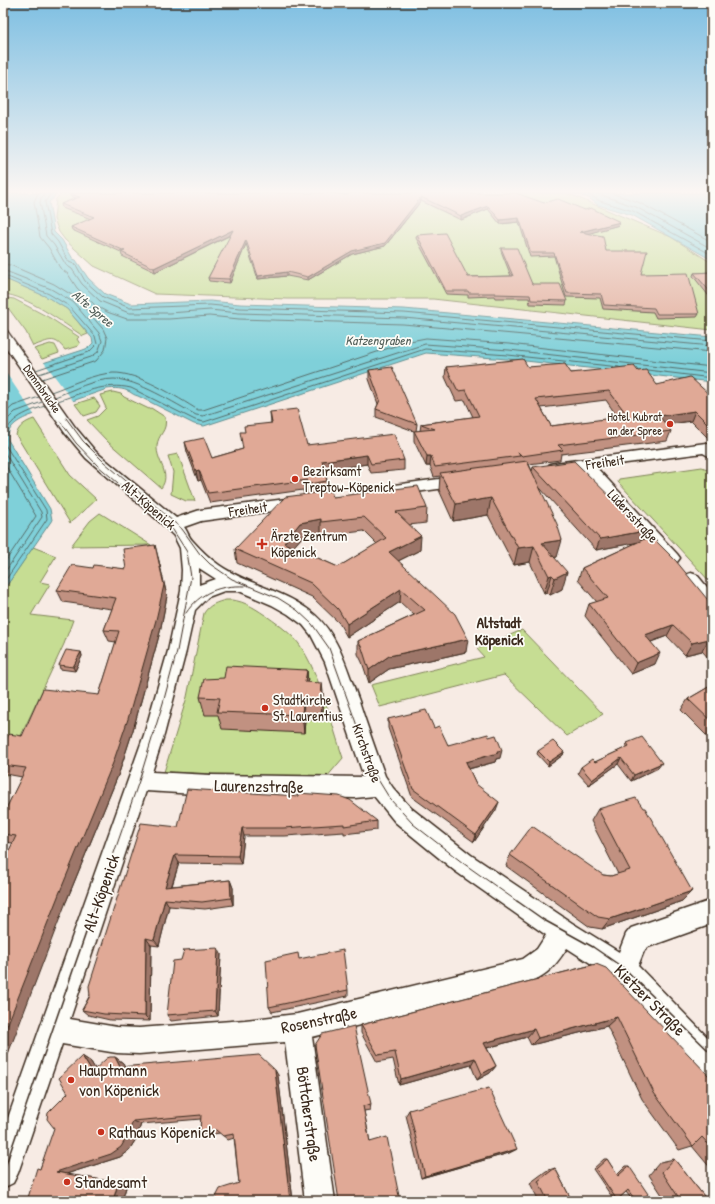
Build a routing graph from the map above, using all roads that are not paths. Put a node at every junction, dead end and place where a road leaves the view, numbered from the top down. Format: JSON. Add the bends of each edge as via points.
{"nodes":[{"id":1,"x":3,"y":334,"type":"edge"},
{"id":2,"x":63,"y":420,"type":"joint"},
{"id":3,"x":709,"y":451,"type":"edge"},
{"id":4,"x":584,"y":464,"type":"junction"},
{"id":5,"x":540,"y":470,"type":"edge"},
{"id":6,"x":479,"y":479,"type":"edge"},
{"id":7,"x":377,"y":492,"type":"edge"},
{"id":8,"x":314,"y":500,"type":"edge"},
{"id":9,"x":173,"y":525,"type":"junction"},
{"id":10,"x":185,"y":540,"type":"junction"},
{"id":11,"x":241,"y":584,"type":"junction"},
{"id":12,"x":712,"y":605,"type":"edge"},
{"id":13,"x":185,"y":610,"type":"junction"},
{"id":14,"x":139,"y":781,"type":"junction"},
{"id":15,"x":378,"y":786,"type":"junction"},
{"id":16,"x":712,"y":912,"type":"edge"},
{"id":17,"x":563,"y":932,"type":"junction"},
{"id":18,"x":624,"y":970,"type":"junction"},
{"id":19,"x":297,"y":1027,"type":"junction"},
{"id":20,"x":53,"y":1029,"type":"junction"},
{"id":21,"x":712,"y":1062,"type":"edge"},
{"id":22,"x":3,"y":1173,"type":"edge"},
{"id":23,"x":320,"y":1201,"type":"edge"}],
"edges":[{"from":1,"to":2,"type":"street","name":"Dammbrücke"},
{"from":2,"to":9,"type":"street","name":"Alt-Köpenick","via":[[91,455]]},
{"from":3,"to":4,"type":"street","name":"Freiheit"},
{"from":4,"to":5,"type":"street","name":"Freiheit"},
{"from":4,"to":12,"type":"street","name":"Lüdersstraße"},
{"from":6,"to":7,"type":"street"},
{"from":8,"to":9,"type":"street","name":"Freiheit","via":[[200,516]]},
{"from":9,"to":10,"type":"street","name":"Alt-Köpenick"},
{"from":10,"to":11,"type":"street","name":"Kirchstraße","via":[[205,565]]},
{"from":10,"to":13,"type":"street","name":"Alt-Köpenick","via":[[190,552],[191,570],[190,591]]},
{"from":11,"to":13,"type":"street","name":"Alt-Köpenick","via":[[222,584],[207,589],[193,598]]},
{"from":11,"to":15,"type":"street","name":"Kirchstraße","via":[[296,610],[322,636],[334,662]]},
{"from":13,"to":14,"type":"street","name":"Alt-Köpenick","via":[[164,697]]},
{"from":14,"to":15,"type":"street","name":"Laurenzstraße","via":[[211,785],[355,788]]},
{"from":14,"to":20,"type":"street","name":"Alt-Köpenick"},
{"from":15,"to":17,"type":"street","name":"Kirchstraße","via":[[390,802],[413,824],[463,863]]},
{"from":16,"to":18,"type":"street","via":[[640,937]]},
{"from":17,"to":18,"type":"street","name":"Kietzer Straße"},
{"from":17,"to":19,"type":"street","name":"Rosenstraße","via":[[546,958],[528,970]]},
{"from":18,"to":21,"type":"street","name":"Kietzer Straße"},
{"from":19,"to":20,"type":"street","name":"Rosenstraße","via":[[138,1041]]},
{"from":19,"to":23,"type":"street","name":"Böttcherstraße"},
{"from":20,"to":22,"type":"street","name":"Alt-Köpenick"}]}
